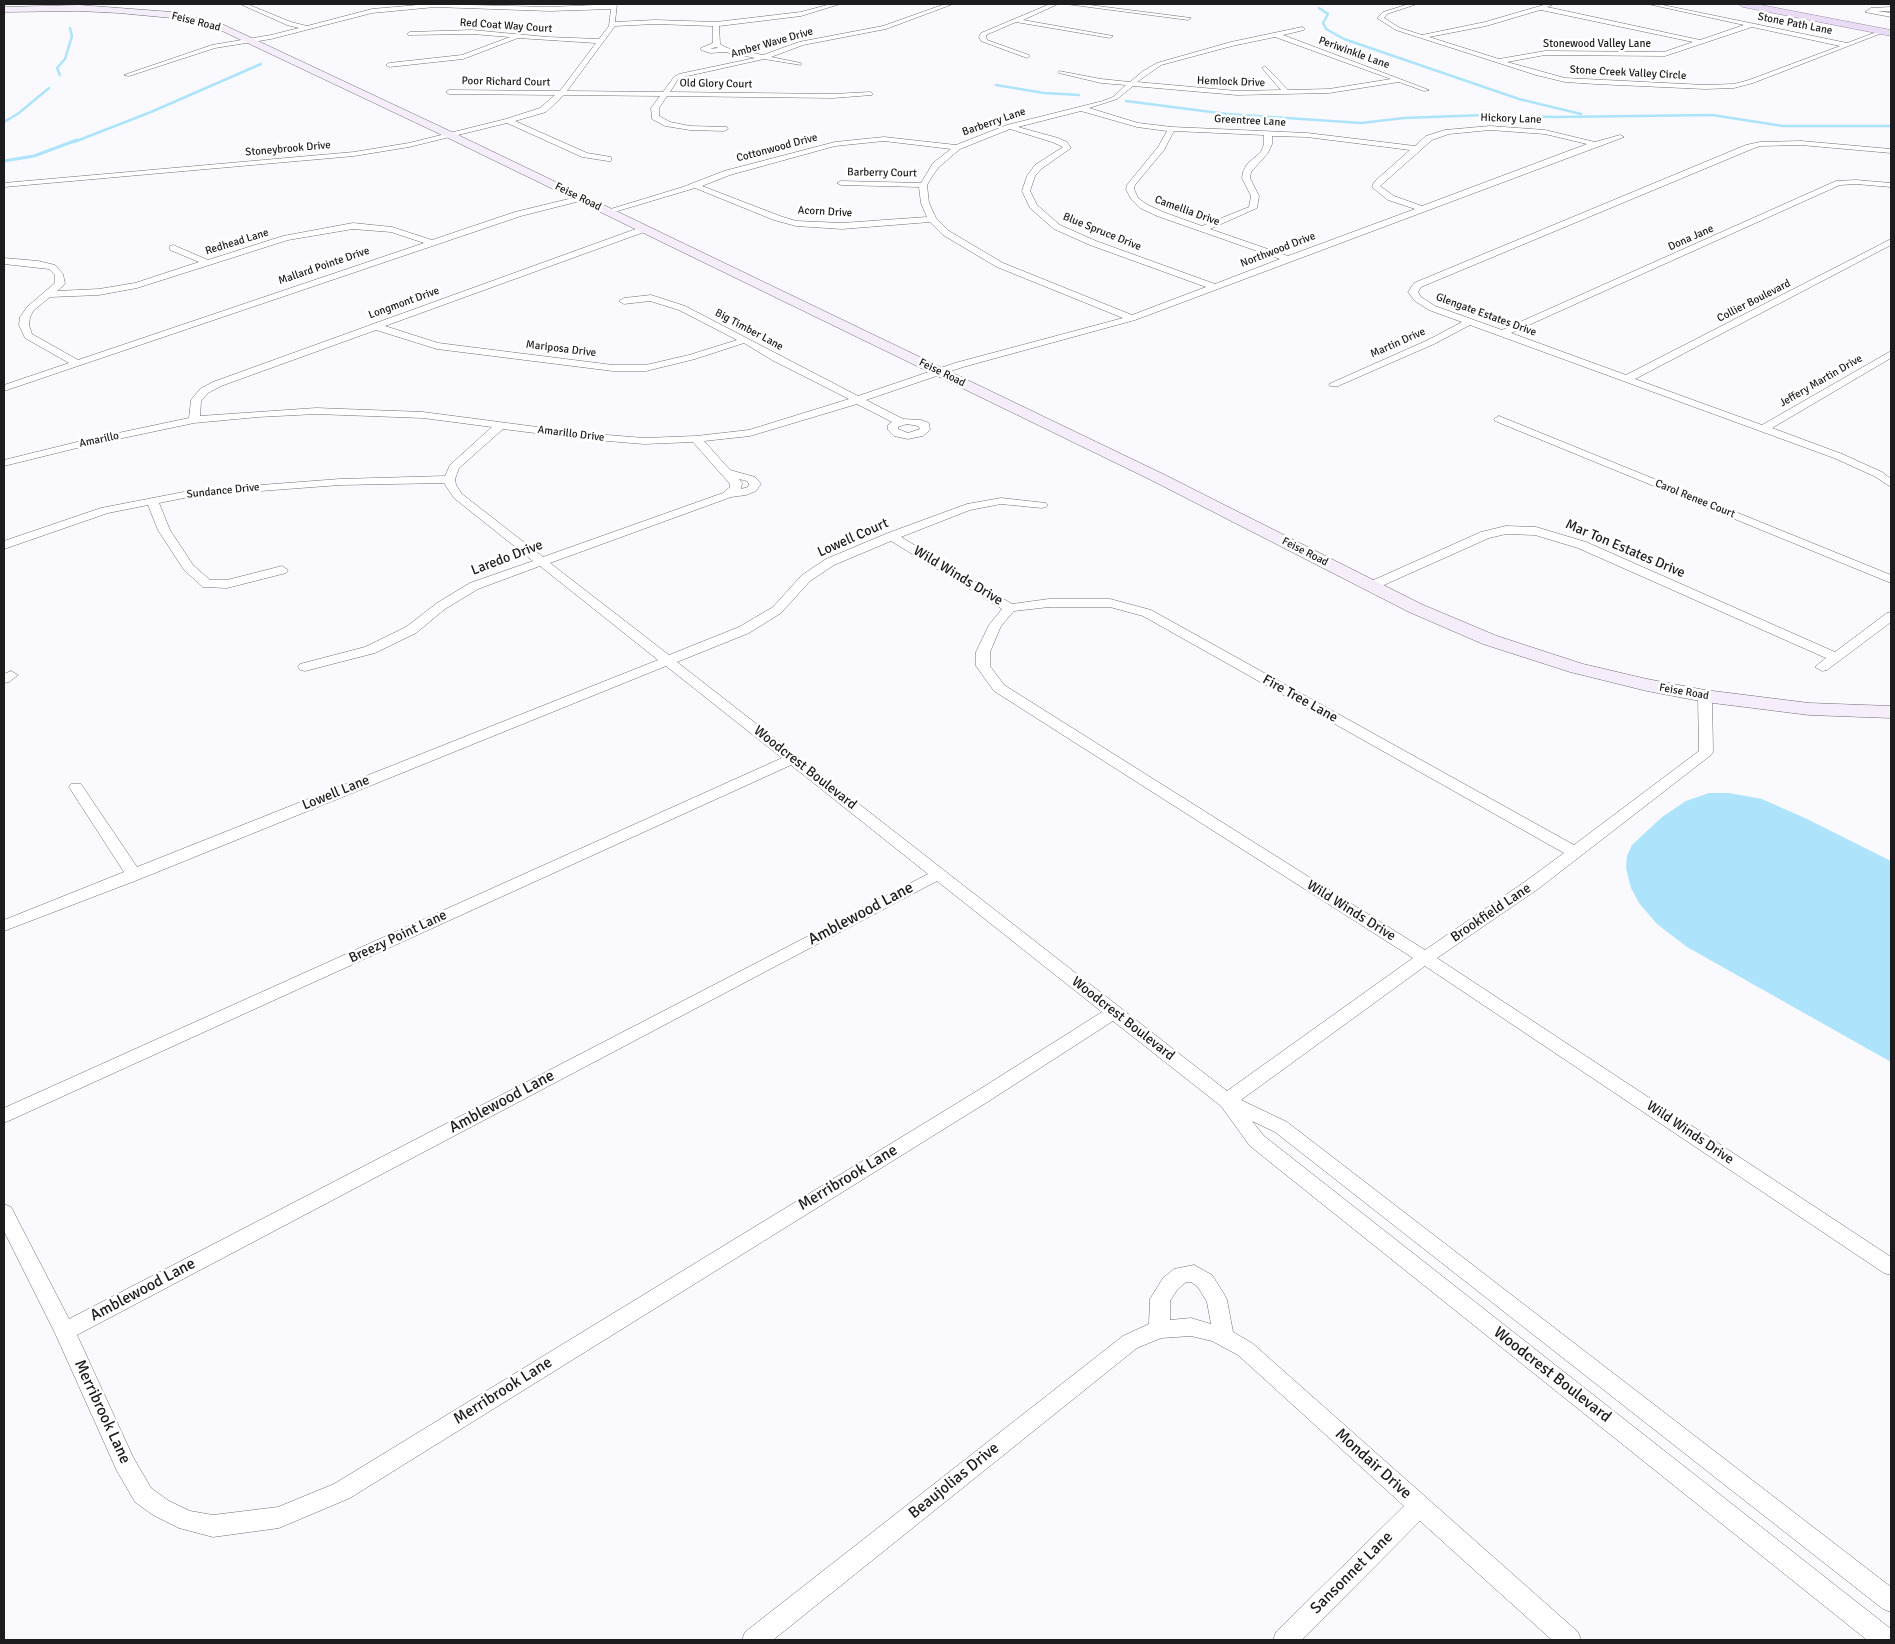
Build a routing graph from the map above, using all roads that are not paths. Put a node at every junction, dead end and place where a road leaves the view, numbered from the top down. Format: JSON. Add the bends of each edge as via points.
{"nodes":[{"id":1,"x":244,"y":4,"type":"edge"},
{"id":2,"x":837,"y":4,"type":"edge"},
{"id":3,"x":950,"y":4,"type":"edge"},
{"id":4,"x":1055,"y":4,"type":"edge"},
{"id":5,"x":1069,"y":4,"type":"edge"},
{"id":6,"x":1414,"y":4,"type":"edge"},
{"id":7,"x":1553,"y":4,"type":"edge"},
{"id":8,"x":1651,"y":4,"type":"edge"},
{"id":9,"x":1745,"y":4,"type":"edge"},
{"id":10,"x":614,"y":5,"type":"edge"},
{"id":11,"x":1541,"y":8,"type":"junction"},
{"id":12,"x":1891,"y":8,"type":"edge"},
{"id":13,"x":4,"y":10,"type":"edge"},
{"id":14,"x":1891,"y":15,"type":"edge"},
{"id":15,"x":1188,"y":18,"type":"dead end"},
{"id":16,"x":1013,"y":20,"type":"junction"},
{"id":17,"x":613,"y":24,"type":"junction"},
{"id":18,"x":716,"y":24,"type":"junction"},
{"id":19,"x":1751,"y":26,"type":"junction"},
{"id":20,"x":309,"y":27,"type":"junction"},
{"id":21,"x":1302,"y":29,"type":"dead end"},
{"id":22,"x":1888,"y":32,"type":"edge"},
{"id":23,"x":410,"y":34,"type":"dead end"},
{"id":24,"x":1276,"y":34,"type":"junction"},
{"id":25,"x":517,"y":36,"type":"junction"},
{"id":26,"x":1110,"y":36,"type":"dead end"},
{"id":27,"x":1422,"y":36,"type":"junction"},
{"id":28,"x":250,"y":40,"type":"junction"},
{"id":29,"x":600,"y":41,"type":"junction"},
{"id":30,"x":1701,"y":42,"type":"junction"},
{"id":31,"x":717,"y":44,"type":"junction"},
{"id":32,"x":1848,"y":45,"type":"junction"},
{"id":33,"x":725,"y":50,"type":"junction"},
{"id":34,"x":1027,"y":56,"type":"dead end"},
{"id":35,"x":762,"y":58,"type":"junction"},
{"id":36,"x":1500,"y":61,"type":"junction"},
{"id":37,"x":799,"y":64,"type":"dead end"},
{"id":38,"x":389,"y":65,"type":"dead end"},
{"id":39,"x":1265,"y":68,"type":"dead end"},
{"id":40,"x":1060,"y":72,"type":"dead end"},
{"id":41,"x":127,"y":75,"type":"dead end"},
{"id":42,"x":1400,"y":80,"type":"junction"},
{"id":43,"x":1132,"y":84,"type":"junction"},
{"id":44,"x":1426,"y":90,"type":"dead end"},
{"id":45,"x":448,"y":92,"type":"dead end"},
{"id":46,"x":562,"y":93,"type":"junction"},
{"id":47,"x":1287,"y":93,"type":"junction"},
{"id":48,"x":665,"y":94,"type":"junction"},
{"id":49,"x":870,"y":94,"type":"dead end"},
{"id":50,"x":1083,"y":109,"type":"junction"},
{"id":51,"x":508,"y":122,"type":"junction"},
{"id":52,"x":1010,"y":126,"type":"junction"},
{"id":53,"x":724,"y":129,"type":"dead end"},
{"id":54,"x":1172,"y":129,"type":"junction"},
{"id":55,"x":1268,"y":133,"type":"junction"},
{"id":56,"x":450,"y":135,"type":"junction"},
{"id":57,"x":1620,"y":137,"type":"dead end"},
{"id":58,"x":1596,"y":144,"type":"junction"},
{"id":59,"x":957,"y":147,"type":"junction"},
{"id":60,"x":1417,"y":149,"type":"junction"},
{"id":61,"x":1891,"y":151,"type":"edge"},
{"id":62,"x":608,"y":159,"type":"dead end"},
{"id":63,"x":840,"y":184,"type":"dead end"},
{"id":64,"x":4,"y":185,"type":"edge"},
{"id":65,"x":923,"y":185,"type":"junction"},
{"id":66,"x":1891,"y":185,"type":"edge"},
{"id":67,"x":693,"y":186,"type":"junction"},
{"id":68,"x":581,"y":198,"type":"junction"},
{"id":69,"x":1423,"y":208,"type":"junction"},
{"id":70,"x":608,"y":211,"type":"junction"},
{"id":71,"x":932,"y":219,"type":"junction"},
{"id":72,"x":644,"y":229,"type":"junction"},
{"id":73,"x":1202,"y":229,"type":"junction"},
{"id":74,"x":1891,"y":242,"type":"edge"},
{"id":75,"x":432,"y":243,"type":"junction"},
{"id":76,"x":174,"y":248,"type":"dead end"},
{"id":77,"x":1287,"y":259,"type":"junction"},
{"id":78,"x":4,"y":262,"type":"edge"},
{"id":79,"x":208,"y":263,"type":"junction"},
{"id":80,"x":1215,"y":287,"type":"junction"},
{"id":81,"x":50,"y":294,"type":"junction"},
{"id":82,"x":624,"y":301,"type":"dead end"},
{"id":83,"x":1132,"y":318,"type":"junction"},
{"id":84,"x":1471,"y":321,"type":"junction"},
{"id":85,"x":374,"y":326,"type":"junction"},
{"id":86,"x":1504,"y":333,"type":"junction"},
{"id":87,"x":745,"y":340,"type":"junction"},
{"id":88,"x":1891,"y":354,"type":"edge"},
{"id":89,"x":78,"y":363,"type":"junction"},
{"id":90,"x":940,"y":372,"type":"junction"},
{"id":91,"x":1627,"y":379,"type":"junction"},
{"id":92,"x":1334,"y":384,"type":"dead end"},
{"id":93,"x":4,"y":388,"type":"edge"},
{"id":94,"x":857,"y":400,"type":"junction"},
{"id":95,"x":194,"y":420,"type":"junction"},
{"id":96,"x":1499,"y":420,"type":"dead end"},
{"id":97,"x":901,"y":422,"type":"dead end"},
{"id":98,"x":501,"y":425,"type":"junction"},
{"id":99,"x":1763,"y":429,"type":"junction"},
{"id":100,"x":696,"y":439,"type":"junction"},
{"id":101,"x":4,"y":463,"type":"edge"},
{"id":102,"x":727,"y":473,"type":"junction"},
{"id":103,"x":449,"y":479,"type":"junction"},
{"id":104,"x":1891,"y":484,"type":"edge"},
{"id":105,"x":729,"y":494,"type":"junction"},
{"id":106,"x":152,"y":500,"type":"junction"},
{"id":107,"x":1042,"y":505,"type":"dead end"},
{"id":108,"x":892,"y":536,"type":"junction"},
{"id":109,"x":4,"y":545,"type":"edge"},
{"id":110,"x":542,"y":561,"type":"junction"},
{"id":111,"x":282,"y":570,"type":"dead end"},
{"id":112,"x":1891,"y":579,"type":"edge"},
{"id":113,"x":1371,"y":586,"type":"junction"},
{"id":114,"x":1010,"y":608,"type":"junction"},
{"id":115,"x":1891,"y":616,"type":"edge"},
{"id":116,"x":1836,"y":657,"type":"junction"},
{"id":117,"x":668,"y":660,"type":"junction"},
{"id":118,"x":305,"y":667,"type":"dead end"},
{"id":119,"x":1822,"y":667,"type":"dead end"},
{"id":120,"x":1705,"y":696,"type":"junction"},
{"id":121,"x":1891,"y":712,"type":"edge"},
{"id":122,"x":792,"y":759,"type":"junction"},
{"id":123,"x":76,"y":787,"type":"dead end"},
{"id":124,"x":1575,"y":852,"type":"junction"},
{"id":125,"x":939,"y":874,"type":"junction"},
{"id":126,"x":134,"y":875,"type":"junction"},
{"id":127,"x":4,"y":926,"type":"edge"},
{"id":128,"x":1424,"y":958,"type":"junction"},
{"id":129,"x":1114,"y":1012,"type":"junction"},
{"id":130,"x":1227,"y":1101,"type":"junction"},
{"id":131,"x":4,"y":1116,"type":"edge"},
{"id":132,"x":4,"y":1212,"type":"edge"},
{"id":133,"x":1891,"y":1267,"type":"edge"},
{"id":134,"x":1159,"y":1329,"type":"junction"},
{"id":135,"x":65,"y":1331,"type":"junction"},
{"id":136,"x":1223,"y":1337,"type":"junction"},
{"id":137,"x":1419,"y":1506,"type":"junction"},
{"id":138,"x":1891,"y":1601,"type":"edge"},
{"id":139,"x":1885,"y":1637,"type":"edge"},
{"id":140,"x":754,"y":1640,"type":"edge"},
{"id":141,"x":1285,"y":1640,"type":"edge"},
{"id":142,"x":1569,"y":1640,"type":"edge"}],
"edges":[{"from":1,"to":20,"type":"street","via":[[289,24]]},
{"from":2,"to":18,"type":"street","via":[[800,14]]},
{"from":3,"to":35,"type":"street","name":"Amber Wave Drive","via":[[884,28],[801,43]]},
{"from":4,"to":16,"type":"street"},
{"from":5,"to":15,"type":"street"},
{"from":6,"to":27,"type":"street","name":"Stone Creek Valley Circle","via":[[1385,13],[1380,18],[1398,29]]},
{"from":7,"to":11,"type":"street"},
{"from":8,"to":19,"type":"street","name":"Stone Path Lane"},
{"from":9,"to":22,"type":"main road"},
{"from":10,"to":17,"type":"street"},
{"from":10,"to":20,"type":"street","via":[[550,9],[414,6],[372,11]]},
{"from":11,"to":27,"type":"street","via":[[1486,24]]},
{"from":11,"to":30,"type":"street"},
{"from":12,"to":14,"type":"street","via":[[1868,12]]},
{"from":13,"to":28,"type":"main road","name":"Feise Road","via":[[79,8],[159,13],[212,24]]},
{"from":16,"to":26,"type":"street"},
{"from":16,"to":34,"type":"street","via":[[985,33],[980,40]]},
{"from":17,"to":18,"type":"street"},
{"from":17,"to":29,"type":"street","name":"Stoneybrook Drive"},
{"from":18,"to":31,"type":"street"},
{"from":19,"to":30,"type":"street","name":"Stonewood Valley Lane"},
{"from":19,"to":32,"type":"street","name":"Stone Path Lane"},
{"from":20,"to":28,"type":"street"},
{"from":21,"to":24,"type":"street","name":"Barberry Lane"},
{"from":22,"to":32,"type":"street","name":"Stone Creek Valley Circle"},
{"from":23,"to":25,"type":"street","name":"Red Coat Way Court","via":[[472,32]]},
{"from":24,"to":42,"type":"street","name":"Periwinkle Lane"},
{"from":24,"to":43,"type":"street","name":"Barberry Lane","via":[[1159,64]]},
{"from":25,"to":29,"type":"street","name":"Red Coat Way Court"},
{"from":25,"to":38,"type":"street","via":[[483,56]]},
{"from":27,"to":36,"type":"street","name":"Stone Creek Valley Circle"},
{"from":28,"to":41,"type":"street","via":[[187,54]]},
{"from":28,"to":56,"type":"main road","name":"Feise Road"},
{"from":29,"to":46,"type":"street","name":"Stoneybrook Drive"},
{"from":30,"to":36,"type":"street","name":"Stonewood Valley Lane","via":[[1665,54],[1545,53]]},
{"from":31,"to":33,"type":"street"},
{"from":31,"to":33,"type":"street","via":[[703,49]]},
{"from":32,"to":36,"type":"street","name":"Stone Creek Valley Circle","via":[[1751,82],[1720,87],[1565,80]]},
{"from":33,"to":35,"type":"street"},
{"from":35,"to":37,"type":"street"},
{"from":35,"to":48,"type":"street","name":"Amber Wave Drive","via":[[681,76]]},
{"from":39,"to":47,"type":"street"},
{"from":40,"to":43,"type":"street","name":"Hemlock Drive"},
{"from":42,"to":44,"type":"street","name":"Periwinkle Lane"},
{"from":42,"to":47,"type":"street","name":"Hemlock Drive","via":[[1329,91]]},
{"from":43,"to":47,"type":"street","name":"Hemlock Drive","via":[[1237,93]]},
{"from":43,"to":50,"type":"street","name":"Barberry Lane","via":[[1115,98]]},
{"from":45,"to":46,"type":"street","name":"Poor Richard Court"},
{"from":46,"to":48,"type":"street","name":"Old Glory Court"},
{"from":46,"to":51,"type":"street","name":"Stoneybrook Drive","via":[[543,110]]},
{"from":48,"to":49,"type":"street","name":"Old Glory Court"},
{"from":48,"to":53,"type":"street","name":"Amber Wave Drive","via":[[655,108],[657,119],[690,128]]},
{"from":50,"to":52,"type":"street","name":"Barberry Lane"},
{"from":50,"to":54,"type":"street","name":"Greentree Lane","via":[[1123,122]]},
{"from":51,"to":56,"type":"street","name":"Stoneybrook Drive"},
{"from":51,"to":62,"type":"street","via":[[585,155]]},
{"from":52,"to":59,"type":"street","name":"Barberry Lane"},
{"from":52,"to":80,"type":"street","name":"Blue Spruce Drive","via":[[1055,140],[1067,148],[1038,167],[1026,191],[1033,206],[1057,227]]},
{"from":54,"to":55,"type":"street","name":"Greentree Lane"},
{"from":54,"to":73,"type":"street","name":"Camellia Drive","via":[[1130,189],[1143,206]]},
{"from":55,"to":60,"type":"street","name":"Greentree Lane"},
{"from":55,"to":73,"type":"street","via":[[1264,154],[1247,172],[1246,178],[1255,196],[1253,208]]},
{"from":56,"to":64,"type":"street","name":"Stoneybrook Drive","via":[[354,154],[127,171]]},
{"from":56,"to":68,"type":"main road","name":"Feise Road"},
{"from":57,"to":58,"type":"street","name":"Northwood Drive"},
{"from":58,"to":60,"type":"street","name":"Hickory Lane","via":[[1545,132],[1490,128],[1448,132],[1429,138]]},
{"from":58,"to":69,"type":"street","name":"Northwood Drive"},
{"from":59,"to":65,"type":"street","name":"Barberry Lane","via":[[936,165]]},
{"from":59,"to":67,"type":"street","name":"Cottonwood Drive","via":[[884,139],[843,143],[727,173]]},
{"from":60,"to":69,"type":"street","name":"Hickory Lane","via":[[1376,187],[1391,198]]},
{"from":61,"to":84,"type":"street","name":"Glengate Estates Drive","via":[[1801,143],[1755,145],[1417,284],[1414,290],[1418,299],[1432,308]]},
{"from":63,"to":65,"type":"street","name":"Barberry Court"},
{"from":65,"to":71,"type":"street","via":[[924,203]]},
{"from":66,"to":86,"type":"street","name":"Dona Jane","via":[[1839,184]]},
{"from":67,"to":70,"type":"street","name":"Cottonwood Drive"},
{"from":67,"to":71,"type":"street","name":"Acorn Drive","via":[[796,223],[842,226]]},
{"from":68,"to":70,"type":"main road","name":"Feise Road"},
{"from":68,"to":75,"type":"street","name":"Mallard Pointe Drive","via":[[518,214]]},
{"from":69,"to":77,"type":"street","name":"Northwood Drive"},
{"from":70,"to":72,"type":"main road","name":"Feise Road"},
{"from":71,"to":83,"type":"street","via":[[960,242],[1000,265]]},
{"from":72,"to":85,"type":"street","name":"Longmont Drive"},
{"from":72,"to":90,"type":"main road","name":"Feise Road"},
{"from":73,"to":77,"type":"street","name":"Camellia Drive"},
{"from":74,"to":91,"type":"street","name":"Collier Boulevard"},
{"from":75,"to":79,"type":"street","name":"Redhead Lane","via":[[392,230],[343,227],[295,236]]},
{"from":75,"to":89,"type":"street","name":"Mallard Pointe Drive"},
{"from":76,"to":79,"type":"street"},
{"from":77,"to":80,"type":"street","name":"Northwood Drive"},
{"from":78,"to":81,"type":"street","via":[[52,267],[59,274],[60,284]]},
{"from":79,"to":81,"type":"street","name":"Redhead Lane","via":[[136,285],[99,292]]},
{"from":80,"to":83,"type":"street","name":"Northwood Drive"},
{"from":81,"to":89,"type":"street","via":[[24,317],[28,336]]},
{"from":82,"to":87,"type":"street","name":"Big Timber Lane","via":[[658,299]]},
{"from":83,"to":90,"type":"street","name":"Northwood Drive"},
{"from":84,"to":86,"type":"street","name":"Glengate Estates Drive"},
{"from":84,"to":92,"type":"street","name":"Martin Drive"},
{"from":85,"to":87,"type":"street","name":"Mariposa Drive","via":[[437,346],[613,368],[646,368]]},
{"from":85,"to":95,"type":"street","name":"Longmont Drive","via":[[216,384],[196,400]]},
{"from":86,"to":91,"type":"street","name":"Glengate Estates Drive"},
{"from":87,"to":94,"type":"street","name":"Big Timber Lane"},
{"from":88,"to":99,"type":"street","name":"Jeffery Martin Drive"},
{"from":89,"to":93,"type":"street","name":"Mallard Pointe Drive"},
{"from":90,"to":94,"type":"street","name":"Amarillo Drive"},
{"from":90,"to":113,"type":"main road","name":"Feise Road"},
{"from":91,"to":99,"type":"street","name":"Glengate Estates Drive"},
{"from":94,"to":97,"type":"street","name":"Big Timber Lane"},
{"from":94,"to":100,"type":"street","name":"Amarillo Drive","via":[[763,430]]},
{"from":95,"to":98,"type":"street","name":"Amarillo Drive","via":[[316,411],[408,414]]},
{"from":95,"to":101,"type":"street","name":"Amarillo"},
{"from":96,"to":112,"type":"street","name":"Carol Renee Court"},
{"from":98,"to":100,"type":"street","name":"Amarillo Drive","via":[[644,441]]},
{"from":98,"to":103,"type":"street","via":[[463,457]]},
{"from":99,"to":104,"type":"street","name":"Glengate Estates Drive","via":[[1838,456],[1878,474]]},
{"from":100,"to":102,"type":"street"},
{"from":102,"to":105,"type":"street","via":[[736,483],[736,488]]},
{"from":102,"to":105,"type":"street","name":"Laredo Drive","via":[[751,479],[755,484],[746,492]]},
{"from":103,"to":106,"type":"street","name":"Sundance Drive","via":[[247,487]]},
{"from":103,"to":110,"type":"street","name":"Woodcrest Boulevard","via":[[458,496]]},
{"from":105,"to":110,"type":"street","name":"Laredo Drive"},
{"from":106,"to":109,"type":"street","name":"Sundance Drive","via":[[105,510]]},
{"from":106,"to":111,"type":"street","via":[[164,530],[188,567],[207,584],[227,584]]},
{"from":107,"to":108,"type":"street","name":"Lowell Court","via":[[1001,501],[968,507]]},
{"from":108,"to":114,"type":"street","name":"Wild Winds Drive"},
{"from":108,"to":117,"type":"street","name":"Lowell Court","via":[[830,562],[806,578],[776,610],[750,627]]},
{"from":110,"to":117,"type":"street","name":"Woodcrest Boulevard"},
{"from":110,"to":118,"type":"street","name":"Laredo Drive","via":[[474,586],[410,630],[370,650]]},
{"from":113,"to":116,"type":"street","name":"Mar Ton Estates Drive","via":[[1490,533],[1536,531],[1582,545]]},
{"from":113,"to":120,"type":"main road","name":"Feise Road","via":[[1460,627],[1535,655],[1639,683]]},
{"from":114,"to":124,"type":"street","name":"Fire Tree Lane","via":[[1049,603],[1110,602],[1146,613]]},
{"from":114,"to":128,"type":"street","name":"Wild Winds Drive","via":[[995,625],[983,652],[983,666],[999,688]]},
{"from":115,"to":116,"type":"street"},
{"from":116,"to":119,"type":"street"},
{"from":117,"to":122,"type":"street","name":"Woodcrest Boulevard"},
{"from":117,"to":126,"type":"street","name":"Lowell Lane"},
{"from":120,"to":121,"type":"main road","name":"Feise Road","via":[[1809,709]]},
{"from":120,"to":124,"type":"street","name":"Brookfield Lane","via":[[1706,752]]},
{"from":122,"to":125,"type":"street","name":"Woodcrest Boulevard"},
{"from":122,"to":131,"type":"street","name":"Breezy Point Lane"},
{"from":123,"to":126,"type":"street"},
{"from":124,"to":128,"type":"street","name":"Brookfield Lane"},
{"from":125,"to":129,"type":"street","name":"Woodcrest Boulevard"},
{"from":125,"to":135,"type":"street","name":"Amblewood Lane"},
{"from":126,"to":127,"type":"street","name":"Lowell Lane"},
{"from":128,"to":130,"type":"street","name":"Brookfield Lane"},
{"from":128,"to":133,"type":"street","name":"Wild Winds Drive"},
{"from":129,"to":130,"type":"street","name":"Woodcrest Boulevard"},
{"from":129,"to":135,"type":"street","name":"Merribrook Lane","via":[[342,1491],[278,1517],[213,1526],[187,1521],[143,1495],[125,1464]]},
{"from":130,"to":138,"type":"street","name":"Woodcrest Boulevard","via":[[1281,1127]]},
{"from":130,"to":139,"type":"street","name":"Woodcrest Boulevard","via":[[1257,1141]]},
{"from":132,"to":135,"type":"street","name":"Merribrook Lane"},
{"from":134,"to":136,"type":"street","name":"Mondair Drive","via":[[1191,1327]]},
{"from":134,"to":136,"type":"street","via":[[1160,1299],[1181,1275],[1194,1273],[1205,1281],[1217,1300]]},
{"from":134,"to":140,"type":"street","name":"Beaujolias Drive","via":[[1130,1342]]},
{"from":136,"to":137,"type":"street","name":"Mondair Drive","via":[[1245,1349]]},
{"from":137,"to":141,"type":"street","name":"Sansonnet Lane"},
{"from":137,"to":142,"type":"street","name":"Mondair Drive"}]}
